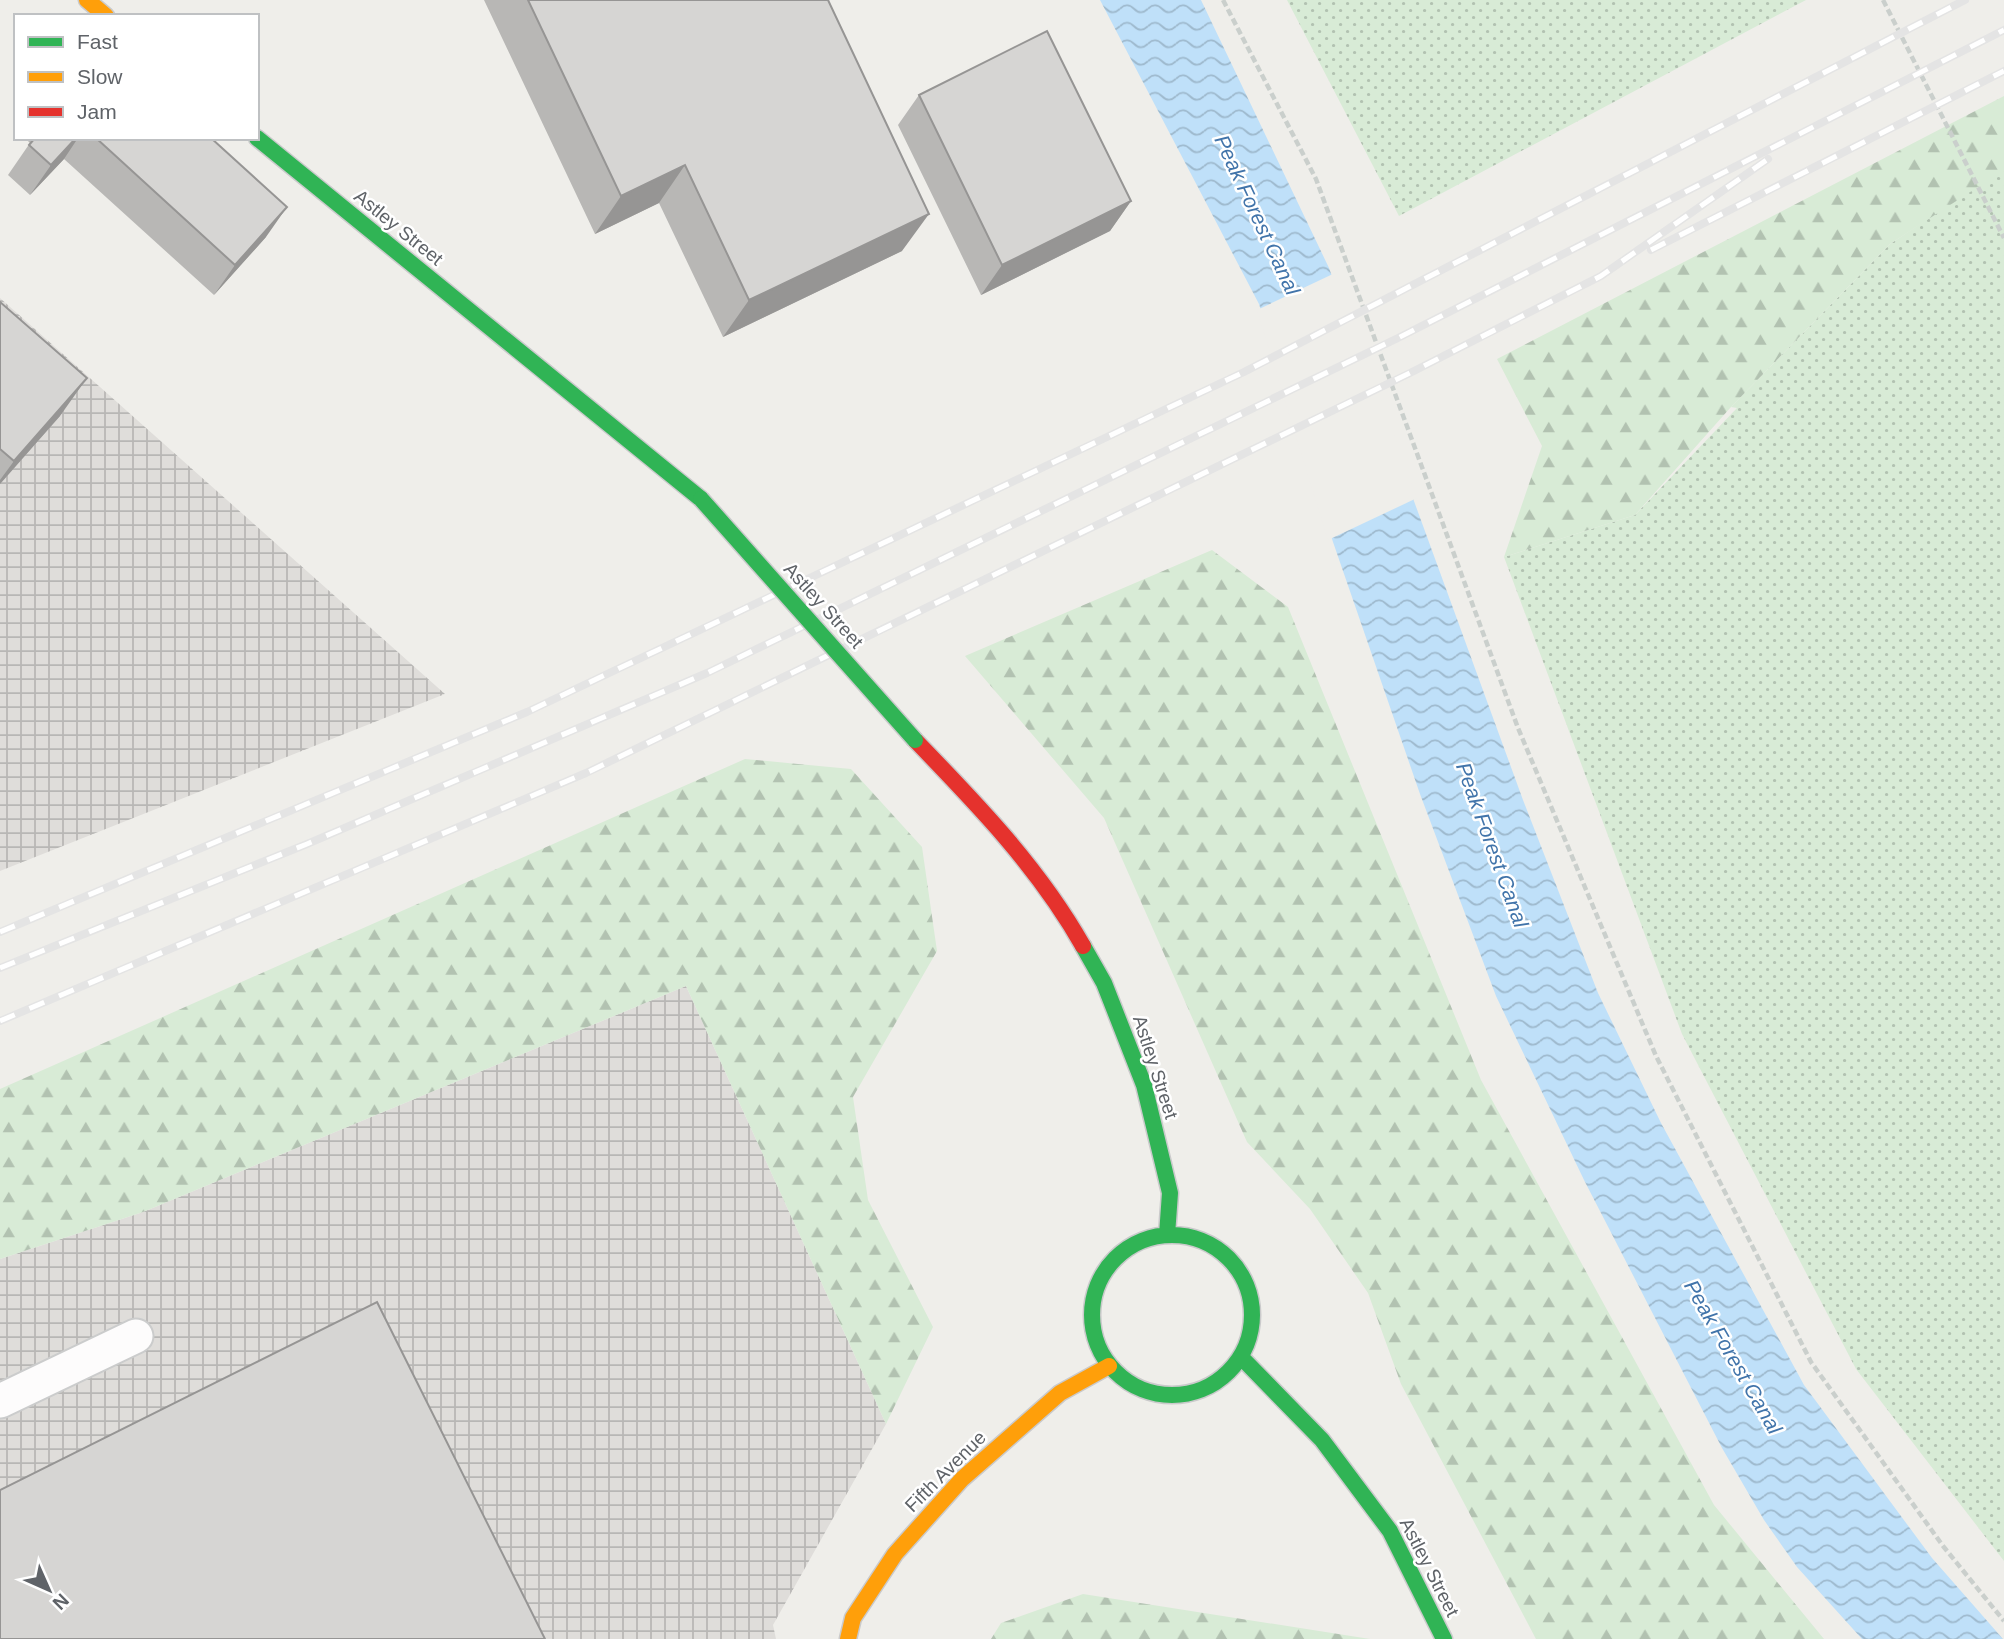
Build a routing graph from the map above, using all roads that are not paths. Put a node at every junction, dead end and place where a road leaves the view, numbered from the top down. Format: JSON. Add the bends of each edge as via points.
{"nodes":[{"id":1,"x":87,"y":0,"type":"edge"},
{"id":2,"x":104,"y":14,"type":"edge"},
{"id":3,"x":259,"y":140,"type":"edge"},
{"id":4,"x":1167,"y":1235,"type":"junction"},
{"id":5,"x":136,"y":1336,"type":"dead end"},
{"id":6,"x":1241,"y":1357,"type":"junction"},
{"id":7,"x":1108,"y":1366,"type":"junction"},
{"id":8,"x":0,"y":1401,"type":"edge"},
{"id":9,"x":848,"y":1639,"type":"edge"},
{"id":10,"x":1444,"y":1639,"type":"edge"}],
"edges":[{"from":1,"to":2,"type":"main road"},
{"from":3,"to":4,"type":"main road","name":"Astley Street","bridge":true,"via":[[701,499],[1003,833],[1066,916],[1104,983],[1144,1086],[1170,1192]]},
{"from":4,"to":6,"type":"main road","via":[[1191,1236],[1215,1246],[1234,1263],[1247,1284],[1253,1308],[1251,1334]]},
{"from":4,"to":7,"type":"main road","via":[[1142,1240],[1121,1253],[1104,1272],[1094,1295],[1092,1319],[1096,1344]]},
{"from":5,"to":8,"type":"lane"},
{"from":6,"to":7,"type":"main road","via":[[1224,1377],[1202,1391],[1177,1396],[1151,1394],[1127,1383]]},
{"from":6,"to":10,"type":"main road","name":"Astley Street","via":[[1322,1440],[1390,1531]]},
{"from":7,"to":9,"type":"main road","name":"Fifth Avenue","via":[[1060,1393],[962,1479],[895,1554],[853,1618]]}]}
